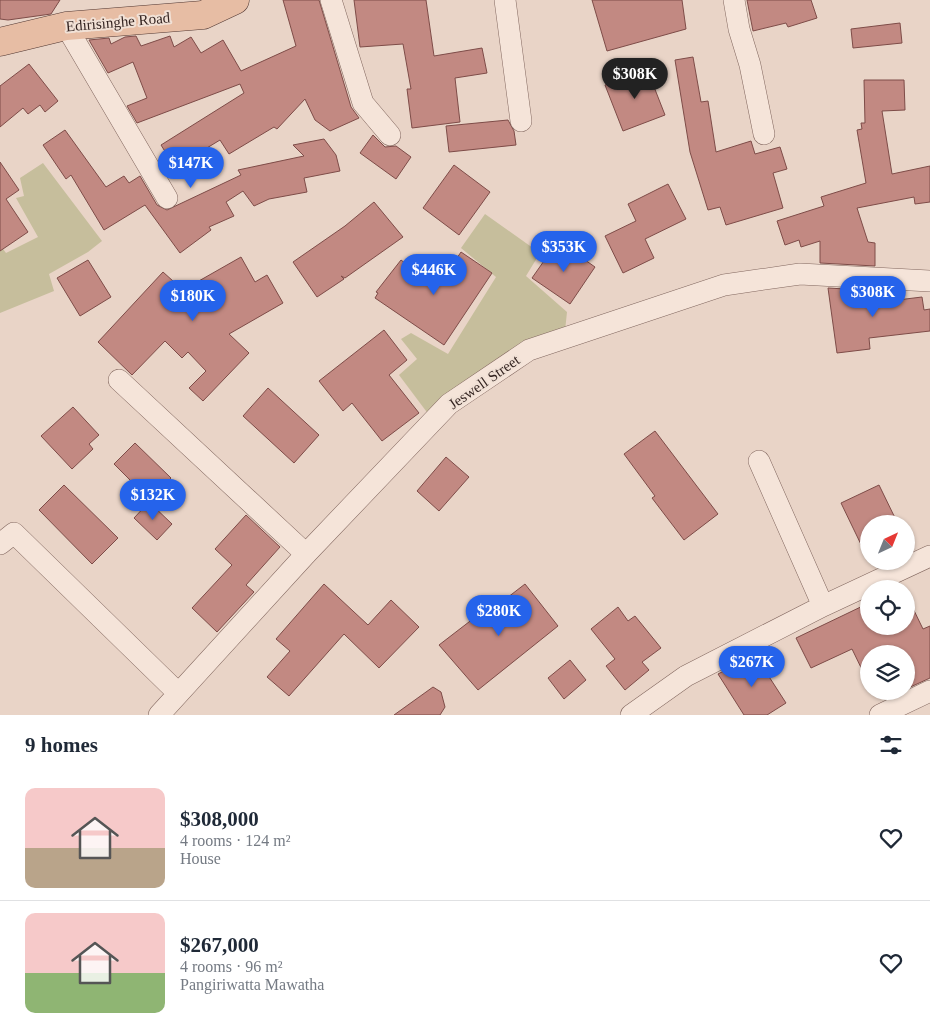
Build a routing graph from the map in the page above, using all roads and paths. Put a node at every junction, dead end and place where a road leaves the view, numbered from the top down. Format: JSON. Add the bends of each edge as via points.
{"nodes":[{"id":1,"x":235,"y":0,"type":"edge"},
{"id":2,"x":331,"y":0,"type":"edge"},
{"id":3,"x":505,"y":0,"type":"edge"},
{"id":4,"x":734,"y":0,"type":"edge"},
{"id":5,"x":196,"y":7,"type":"edge"},
{"id":6,"x":66,"y":26,"type":"junction"},
{"id":7,"x":0,"y":42,"type":"edge"},
{"id":8,"x":521,"y":121,"type":"dead end"},
{"id":9,"x":764,"y":134,"type":"dead end"},
{"id":10,"x":390,"y":135,"type":"dead end"},
{"id":11,"x":167,"y":198,"type":"dead end"},
{"id":12,"x":930,"y":280,"type":"edge"},
{"id":13,"x":119,"y":380,"type":"dead end"},
{"id":14,"x":759,"y":461,"type":"dead end"},
{"id":15,"x":0,"y":544,"type":"edge"},
{"id":16,"x":306,"y":554,"type":"junction"},
{"id":17,"x":930,"y":556,"type":"edge"},
{"id":18,"x":823,"y":606,"type":"junction"},
{"id":19,"x":930,"y":691,"type":"edge"},
{"id":20,"x":178,"y":693,"type":"junction"},
{"id":21,"x":159,"y":715,"type":"edge"},
{"id":22,"x":631,"y":715,"type":"edge"},
{"id":23,"x":880,"y":715,"type":"edge"}],
"edges":[{"from":1,"to":5,"type":"main road","name":"Edirisinghe Road"},
{"from":2,"to":10,"type":"street","via":[[362,103]]},
{"from":3,"to":8,"type":"street"},
{"from":4,"to":9,"type":"street"},
{"from":5,"to":6,"type":"main road","name":"Edirisinghe Road"},
{"from":6,"to":7,"type":"main road","name":"Edirisinghe Road"},
{"from":6,"to":11,"type":"street"},
{"from":12,"to":16,"type":"street","name":"Jeswell Street","via":[[800,274],[724,285],[529,350],[449,404]]},
{"from":13,"to":16,"type":"street"},
{"from":14,"to":18,"type":"street"},
{"from":15,"to":20,"type":"street","via":[[14,533]]},
{"from":16,"to":20,"type":"street","name":"Jeswell Street"},
{"from":17,"to":18,"type":"street"},
{"from":18,"to":22,"type":"street","via":[[686,676]]},
{"from":19,"to":23,"type":"street"},
{"from":20,"to":21,"type":"street","name":"Jeswell Street"}]}
